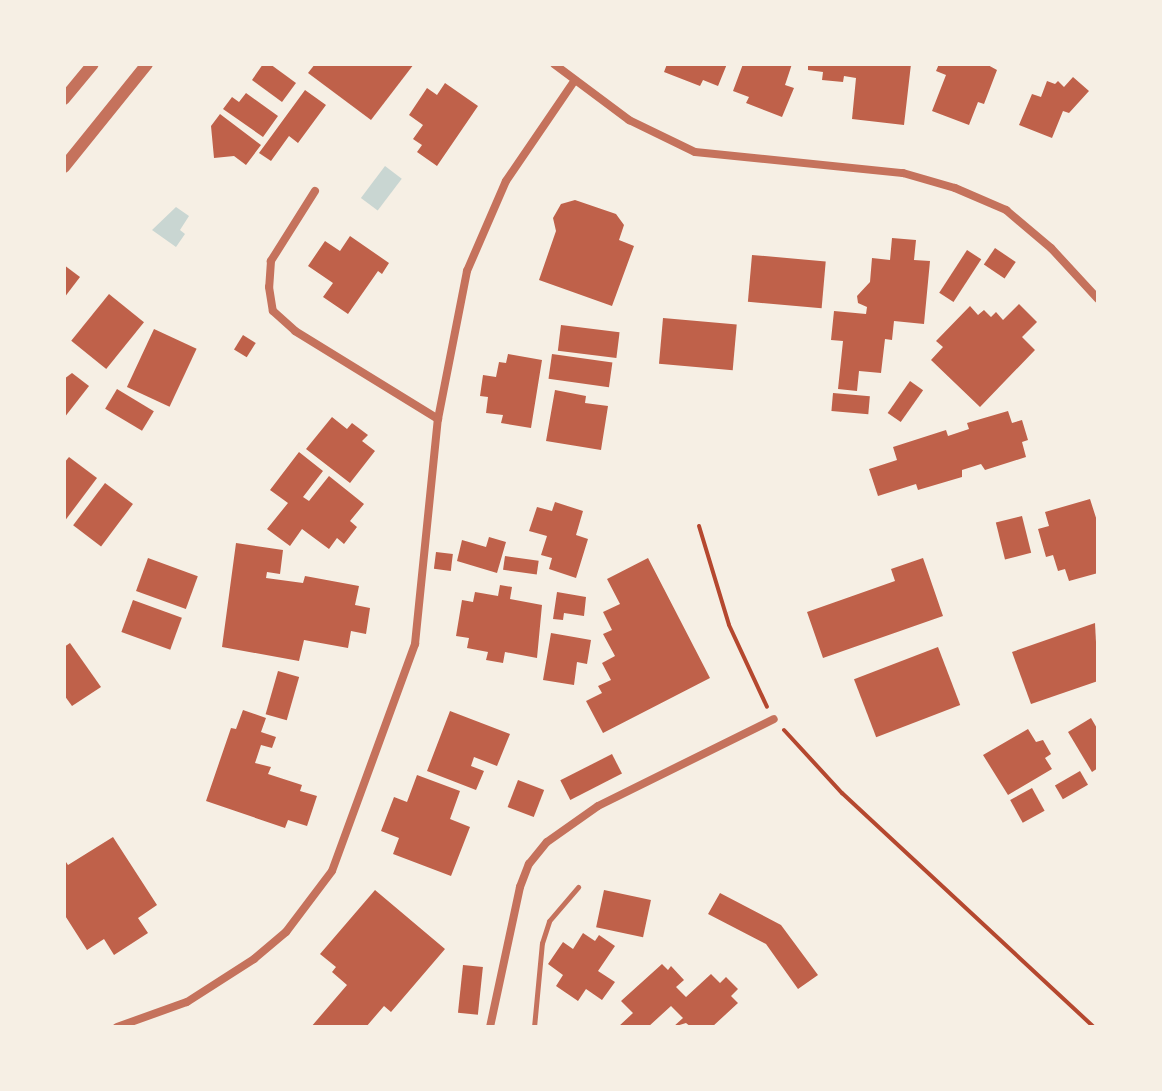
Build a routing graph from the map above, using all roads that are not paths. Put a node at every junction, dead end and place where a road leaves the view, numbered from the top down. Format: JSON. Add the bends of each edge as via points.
{"nodes":[{"id":1,"x":93,"y":64,"type":"edge"},
{"id":2,"x":147,"y":64,"type":"edge"},
{"id":3,"x":554,"y":64,"type":"edge"},
{"id":4,"x":575,"y":80,"type":"junction"},
{"id":5,"x":64,"y":99,"type":"edge"},
{"id":6,"x":64,"y":167,"type":"edge"},
{"id":7,"x":315,"y":191,"type":"dead end"},
{"id":8,"x":1098,"y":299,"type":"edge"},
{"id":9,"x":438,"y":419,"type":"junction"},
{"id":10,"x":774,"y":719,"type":"road end"},
{"id":11,"x":578,"y":887,"type":"dead end"},
{"id":12,"x":117,"y":1027,"type":"edge"},
{"id":13,"x":490,"y":1027,"type":"edge"},
{"id":14,"x":534,"y":1027,"type":"edge"}],
"edges":[{"from":1,"to":5,"type":"street"},
{"from":2,"to":6,"type":"street"},
{"from":3,"to":4,"type":"street"},
{"from":4,"to":8,"type":"street","via":[[629,120],[695,152],[903,173],[955,188],[1006,210]]},
{"from":4,"to":9,"type":"street","via":[[506,181],[486,223],[467,271]]},
{"from":7,"to":9,"type":"street","via":[[271,261],[273,311],[295,331]]},
{"from":9,"to":12,"type":"street","via":[[415,644],[332,871],[286,932],[254,959],[187,1002]]},
{"from":10,"to":13,"type":"street","via":[[598,806],[547,842],[529,864],[520,887]]},
{"from":11,"to":14,"type":"lane","via":[[549,921],[542,943]]}]}
